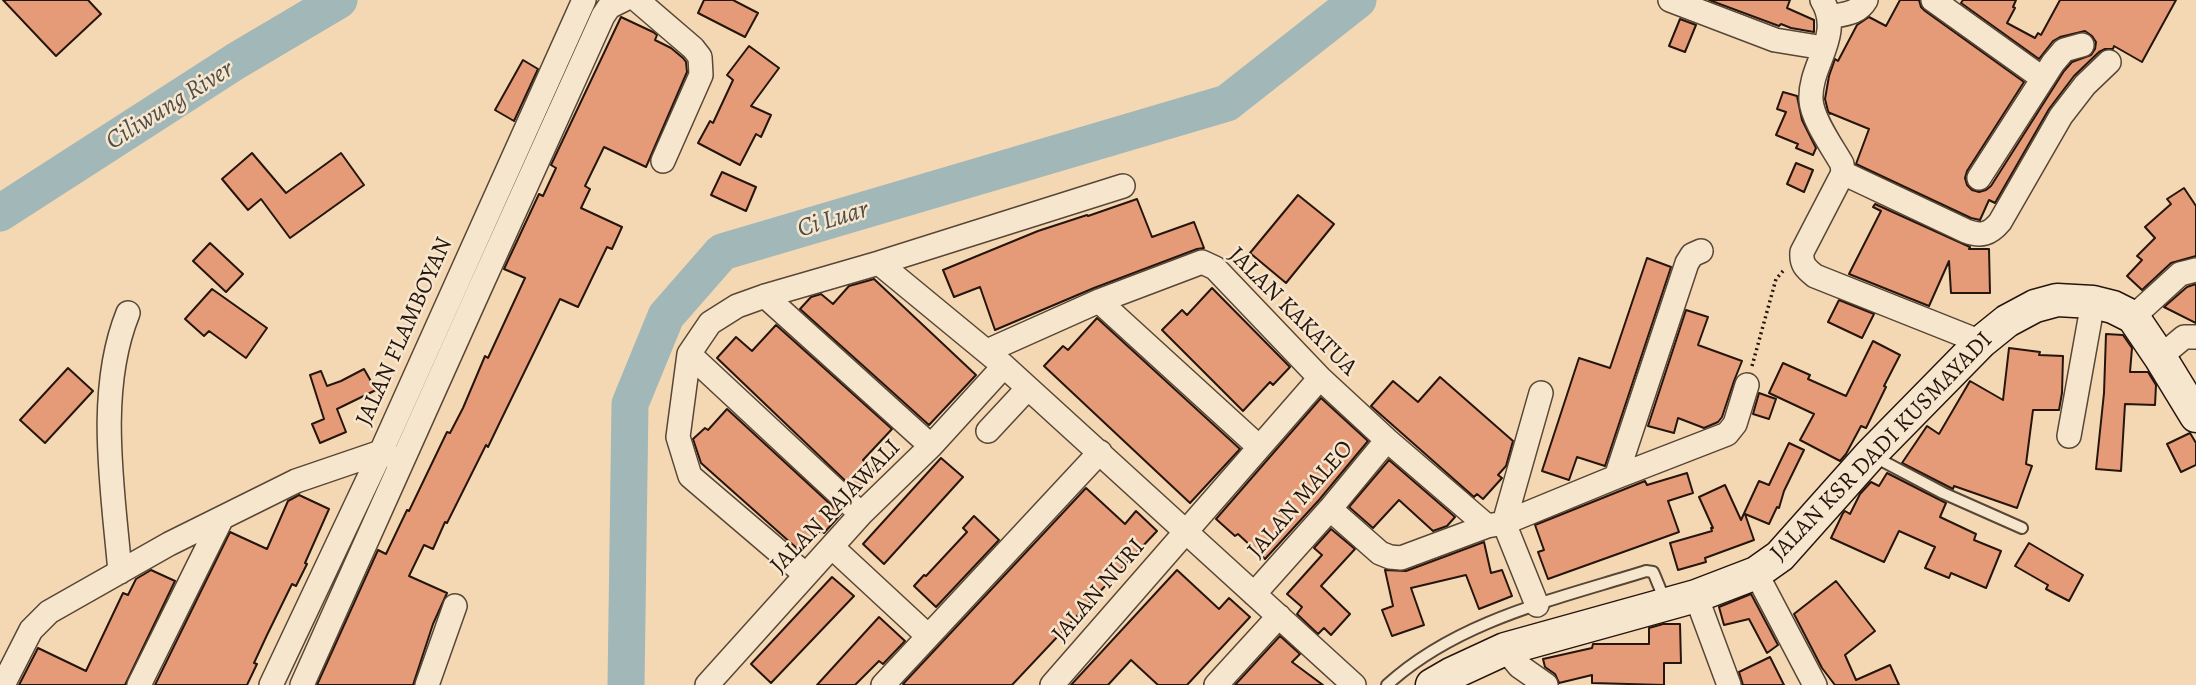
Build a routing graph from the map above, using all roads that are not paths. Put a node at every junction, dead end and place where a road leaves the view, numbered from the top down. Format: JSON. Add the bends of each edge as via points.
{"nodes":[{"id":1,"x":584,"y":0,"type":"edge"},
{"id":2,"x":623,"y":0,"type":"edge"},
{"id":3,"x":1670,"y":0,"type":"edge"},
{"id":4,"x":1866,"y":0,"type":"edge"},
{"id":5,"x":1933,"y":0,"type":"edge"},
{"id":6,"x":1825,"y":8,"type":"edge"},
{"id":7,"x":2082,"y":45,"type":"dead end"},
{"id":8,"x":1824,"y":48,"type":"junction"},
{"id":9,"x":2109,"y":62,"type":"dead end"},
{"id":10,"x":2042,"y":78,"type":"junction"},
{"id":11,"x":663,"y":160,"type":"dead end"},
{"id":12,"x":1843,"y":173,"type":"junction"},
{"id":13,"x":1979,"y":178,"type":"dead end"},
{"id":14,"x":1123,"y":186,"type":"dead end"},
{"id":15,"x":495,"y":195,"type":"junction"},
{"id":16,"x":517,"y":204,"type":"junction"},
{"id":17,"x":1702,"y":251,"type":"dead end"},
{"id":18,"x":878,"y":263,"type":"junction"},
{"id":19,"x":2196,"y":270,"type":"edge"},
{"id":20,"x":765,"y":296,"type":"junction"},
{"id":21,"x":1099,"y":301,"type":"junction"},
{"id":22,"x":2093,"y":302,"type":"junction"},
{"id":23,"x":128,"y":313,"type":"dead end"},
{"id":24,"x":2133,"y":317,"type":"junction"},
{"id":25,"x":2196,"y":337,"type":"edge"},
{"id":26,"x":1980,"y":342,"type":"junction"},
{"id":27,"x":986,"y":351,"type":"junction"},
{"id":28,"x":689,"y":354,"type":"junction"},
{"id":29,"x":2160,"y":357,"type":"junction"},
{"id":30,"x":1004,"y":366,"type":"junction"},
{"id":31,"x":1320,"y":378,"type":"junction"},
{"id":32,"x":1747,"y":385,"type":"road end"},
{"id":33,"x":1028,"y":388,"type":"junction"},
{"id":34,"x":1541,"y":393,"type":"dead end"},
{"id":35,"x":2196,"y":416,"type":"edge"},
{"id":36,"x":988,"y":431,"type":"dead end"},
{"id":37,"x":2069,"y":436,"type":"dead end"},
{"id":38,"x":1387,"y":440,"type":"junction"},
{"id":39,"x":931,"y":446,"type":"junction"},
{"id":40,"x":1259,"y":447,"type":"junction"},
{"id":41,"x":381,"y":452,"type":"junction"},
{"id":42,"x":1100,"y":452,"type":"junction"},
{"id":43,"x":1871,"y":454,"type":"junction"},
{"id":44,"x":404,"y":461,"type":"junction"},
{"id":45,"x":1616,"y":477,"type":"junction"},
{"id":46,"x":1331,"y":509,"type":"junction"},
{"id":47,"x":861,"y":514,"type":"junction"},
{"id":48,"x":222,"y":518,"type":"junction"},
{"id":49,"x":1496,"y":525,"type":"junction"},
{"id":50,"x":2022,"y":528,"type":"dead end"},
{"id":51,"x":1185,"y":532,"type":"junction"},
{"id":52,"x":832,"y":547,"type":"junction"},
{"id":53,"x":120,"y":572,"type":"junction"},
{"id":54,"x":1756,"y":573,"type":"junction"},
{"id":55,"x":806,"y":575,"type":"junction"},
{"id":56,"x":1254,"y":594,"type":"junction"},
{"id":57,"x":1696,"y":596,"type":"junction"},
{"id":58,"x":1666,"y":604,"type":"junction"},
{"id":59,"x":1537,"y":605,"type":"junction"},
{"id":60,"x":455,"y":606,"type":"dead end"},
{"id":61,"x":1279,"y":616,"type":"junction"},
{"id":62,"x":928,"y":636,"type":"junction"},
{"id":63,"x":1490,"y":642,"type":"junction"},
{"id":64,"x":3,"y":685,"type":"edge"},
{"id":65,"x":139,"y":685,"type":"edge"},
{"id":66,"x":271,"y":685,"type":"edge"},
{"id":67,"x":302,"y":685,"type":"edge"},
{"id":68,"x":427,"y":685,"type":"edge"},
{"id":69,"x":707,"y":685,"type":"edge"},
{"id":70,"x":883,"y":685,"type":"edge"},
{"id":71,"x":1052,"y":685,"type":"edge"},
{"id":72,"x":1216,"y":685,"type":"edge"},
{"id":73,"x":1354,"y":685,"type":"edge"},
{"id":74,"x":1387,"y":685,"type":"edge"},
{"id":75,"x":1432,"y":685,"type":"edge"},
{"id":76,"x":1546,"y":685,"type":"edge"},
{"id":77,"x":1729,"y":685,"type":"edge"},
{"id":78,"x":1815,"y":685,"type":"edge"}],
"edges":[{"from":1,"to":15,"type":"street","name":"JALAN FLAMBOYAN"},
{"from":2,"to":11,"type":"street","via":[[700,57],[701,75]]},
{"from":2,"to":16,"type":"street","via":[[603,16]]},
{"from":3,"to":8,"type":"street","via":[[1775,40]]},
{"from":4,"to":6,"type":"street","via":[[1855,12]]},
{"from":5,"to":10,"type":"street"},
{"from":6,"to":8,"type":"street","via":[[1830,28]]},
{"from":7,"to":10,"type":"street","via":[[2064,51]]},
{"from":8,"to":12,"type":"street","via":[[1811,100]]},
{"from":9,"to":12,"type":"street","via":[[2061,116],[2000,222],[1987,233],[1966,231]]},
{"from":10,"to":13,"type":"street"},
{"from":12,"to":26,"type":"street","via":[[1802,251],[1806,269]]},
{"from":14,"to":18,"type":"street"},
{"from":15,"to":16,"type":"street"},
{"from":15,"to":41,"type":"street","name":"JALAN FLAMBOYAN"},
{"from":16,"to":44,"type":"street"},
{"from":17,"to":45,"type":"street","via":[[1687,263]]},
{"from":18,"to":20,"type":"street"},
{"from":18,"to":27,"type":"street"},
{"from":19,"to":24,"type":"street","via":[[2180,274]]},
{"from":20,"to":28,"type":"street","via":[[710,323]]},
{"from":20,"to":39,"type":"street"},
{"from":21,"to":27,"type":"street","name":"JALAN KAKATUA"},
{"from":21,"to":31,"type":"street","name":"JALAN KAKATUA","via":[[1202,262],[1209,264]]},
{"from":21,"to":40,"type":"street"},
{"from":22,"to":24,"type":"main road","name":"JALAN KSR DADI KUSMAYADI"},
{"from":22,"to":26,"type":"main road","name":"JALAN KSR DADI KUSMAYADI","via":[[2057,300],[2035,306]]},
{"from":22,"to":37,"type":"street"},
{"from":23,"to":53,"type":"street","via":[[117,351],[110,413]]},
{"from":24,"to":29,"type":"main road"},
{"from":25,"to":29,"type":"street","via":[[2184,337]]},
{"from":26,"to":43,"type":"main road","name":"JALAN KSR DADI KUSMAYADI"},
{"from":27,"to":30,"type":"street"},
{"from":28,"to":47,"type":"street"},
{"from":28,"to":55,"type":"street","via":[[678,438],[690,476]]},
{"from":29,"to":35,"type":"main road"},
{"from":30,"to":33,"type":"street"},
{"from":30,"to":39,"type":"street","name":"JALAN RAJAWALI"},
{"from":31,"to":38,"type":"street","name":"JALAN KAKATUA"},
{"from":31,"to":40,"type":"street","name":"JALAN NURI"},
{"from":32,"to":45,"type":"street","via":[[1735,424],[1727,434]]},
{"from":33,"to":36,"type":"street"},
{"from":33,"to":42,"type":"street"},
{"from":34,"to":49,"type":"street"},
{"from":38,"to":46,"type":"street","name":"JALAN MALEO"},
{"from":38,"to":49,"type":"street","name":"JALAN KAKATUA"},
{"from":39,"to":47,"type":"street","name":"JALAN RAJAWALI"},
{"from":40,"to":51,"type":"street","name":"JALAN NURI"},
{"from":41,"to":44,"type":"street"},
{"from":41,"to":48,"type":"street","via":[[296,481]]},
{"from":41,"to":66,"type":"street","name":"JALAN FLAMBOYAN"},
{"from":42,"to":51,"type":"street"},
{"from":42,"to":62,"type":"street"},
{"from":43,"to":50,"type":"lane"},
{"from":43,"to":54,"type":"main road","name":"JALAN KSR DADI KUSMAYADI","via":[[1780,556]]},
{"from":44,"to":67,"type":"street"},
{"from":45,"to":49,"type":"street"},
{"from":46,"to":49,"type":"street","via":[[1390,557],[1401,558]]},
{"from":46,"to":56,"type":"street","name":"JALAN MALEO"},
{"from":47,"to":52,"type":"street","name":"JALAN RAJAWALI"},
{"from":48,"to":53,"type":"street"},
{"from":48,"to":65,"type":"street"},
{"from":49,"to":59,"type":"street"},
{"from":51,"to":56,"type":"street"},
{"from":51,"to":71,"type":"street","name":"JALAN NURI"},
{"from":52,"to":55,"type":"street","name":"JALAN RAJAWALI"},
{"from":52,"to":62,"type":"street"},
{"from":53,"to":64,"type":"street","via":[[49,611],[31,630]]},
{"from":54,"to":57,"type":"main road","name":"JALAN KSR DADI KUSMAYADI"},
{"from":54,"to":78,"type":"street"},
{"from":55,"to":69,"type":"street","name":"JALAN RAJAWALI"},
{"from":56,"to":61,"type":"street"},
{"from":57,"to":58,"type":"main road","name":"JALAN KSR DADI KUSMAYADI"},
{"from":57,"to":77,"type":"street"},
{"from":58,"to":59,"type":"lane","via":[[1650,571]]},
{"from":58,"to":63,"type":"main road","name":"JALAN KSR DADI KUSMAYADI"},
{"from":59,"to":63,"type":"lane"},
{"from":60,"to":68,"type":"street"},
{"from":61,"to":72,"type":"street"},
{"from":61,"to":73,"type":"street"},
{"from":62,"to":70,"type":"street"},
{"from":63,"to":74,"type":"lane","via":[[1461,634],[1408,666]]},
{"from":63,"to":75,"type":"main road","name":"JALAN KSR DADI KUSMAYADI"},
{"from":63,"to":76,"type":"street"}]}
